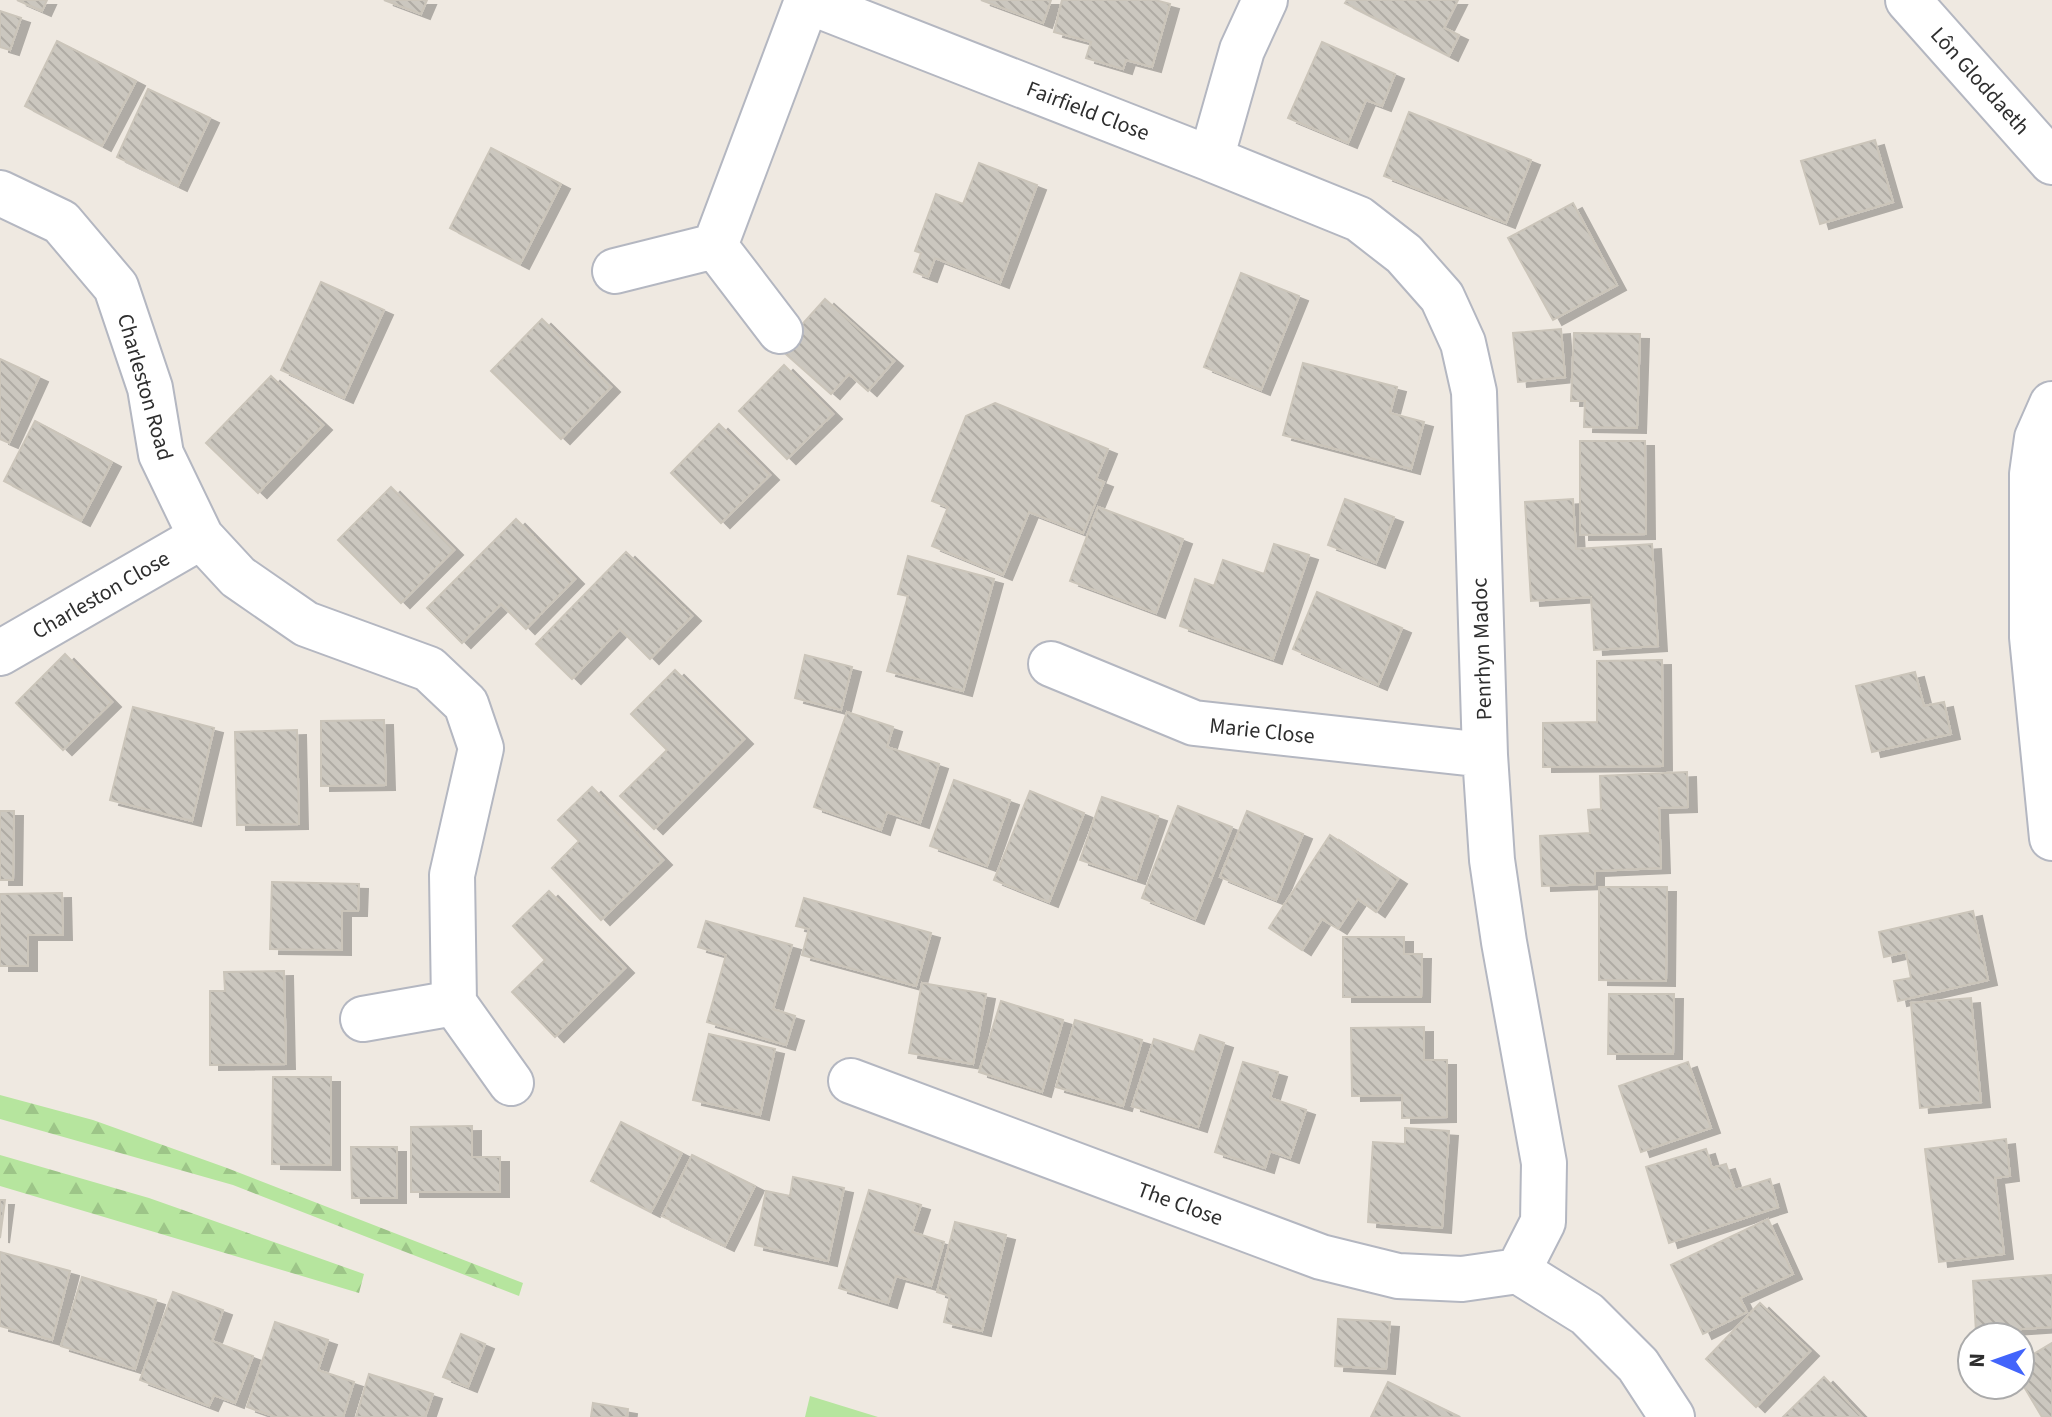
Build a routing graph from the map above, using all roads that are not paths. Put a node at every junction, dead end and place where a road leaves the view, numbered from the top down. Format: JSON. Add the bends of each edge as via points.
{"nodes":[{"id":1,"x":1265,"y":0,"type":"edge"},
{"id":2,"x":1908,"y":0,"type":"edge"},
{"id":3,"x":807,"y":1,"type":"edge"},
{"id":4,"x":1211,"y":159,"type":"junction"},
{"id":5,"x":2052,"y":162,"type":"edge"},
{"id":6,"x":0,"y":193,"type":"edge"},
{"id":7,"x":715,"y":246,"type":"junction"},
{"id":8,"x":615,"y":271,"type":"dead end"},
{"id":9,"x":780,"y":331,"type":"dead end"},
{"id":10,"x":2052,"y":404,"type":"edge"},
{"id":11,"x":201,"y":537,"type":"junction"},
{"id":12,"x":0,"y":653,"type":"edge"},
{"id":13,"x":1051,"y":664,"type":"dead end"},
{"id":14,"x":1485,"y":755,"type":"junction"},
{"id":15,"x":2052,"y":838,"type":"edge"},
{"id":16,"x":454,"y":1003,"type":"junction"},
{"id":17,"x":363,"y":1019,"type":"dead end"},
{"id":18,"x":851,"y":1081,"type":"dead end"},
{"id":19,"x":511,"y":1083,"type":"dead end"},
{"id":20,"x":1518,"y":1271,"type":"junction"},
{"id":21,"x":1672,"y":1417,"type":"edge"}],
"edges":[{"from":1,"to":4,"type":"street","via":[[1242,50]]},
{"from":2,"to":5,"type":"street","name":"Lôn Gloddaeth"},
{"from":3,"to":4,"type":"street","name":"Fairfield Close"},
{"from":3,"to":7,"type":"street","name":"Fairfield Close"},
{"from":4,"to":14,"type":"street","name":"Penrhyn Madoc","via":[[1359,219],[1404,254],[1442,297],[1474,392]]},
{"from":6,"to":11,"type":"street","name":"Charleston Road","via":[[61,222],[116,287],[150,388],[161,454]]},
{"from":7,"to":8,"type":"street"},
{"from":7,"to":9,"type":"street"},
{"from":10,"to":15,"type":"street","via":[[2037,438],[2032,474],[2032,637]]},
{"from":11,"to":12,"type":"street","name":"Charleston Close"},
{"from":11,"to":16,"type":"street","name":"Charleston Road","via":[[238,577],[306,624],[429,669],[466,704],[481,748],[452,875]]},
{"from":13,"to":14,"type":"street","name":"Marie Close","via":[[1194,723]]},
{"from":14,"to":20,"type":"street","name":"Penrhyn Madoc","via":[[1492,860],[1544,1163],[1543,1222]]},
{"from":16,"to":17,"type":"street"},
{"from":16,"to":19,"type":"street"},
{"from":18,"to":20,"type":"street","name":"The Close","via":[[1321,1257],[1398,1276],[1462,1279]]},
{"from":20,"to":21,"type":"street","via":[[1587,1314],[1638,1365]]}]}
